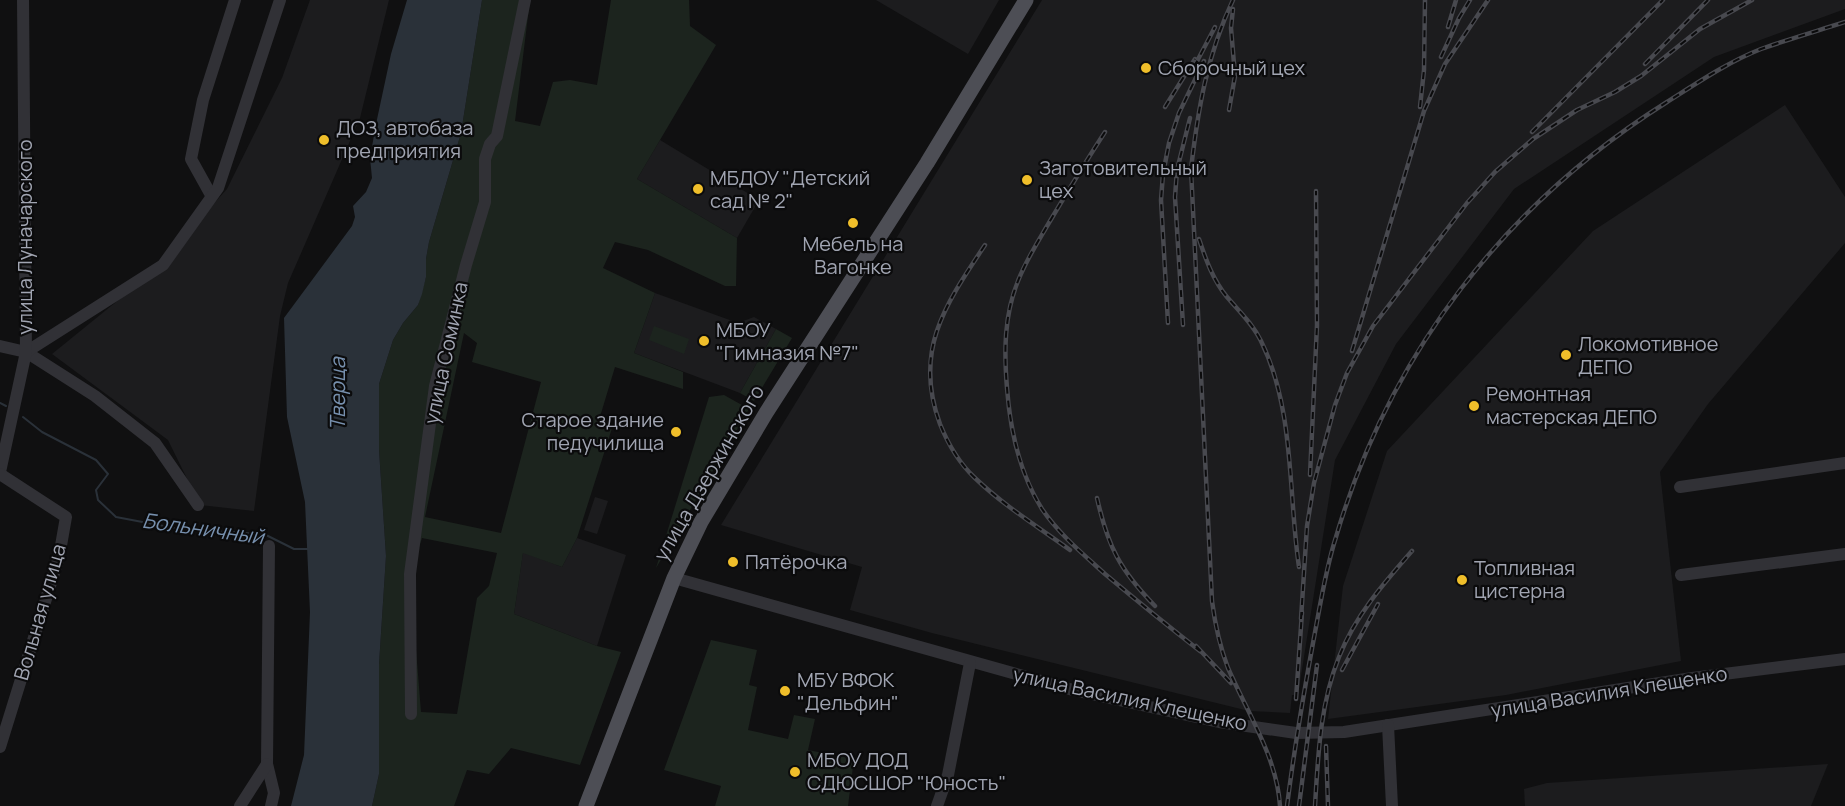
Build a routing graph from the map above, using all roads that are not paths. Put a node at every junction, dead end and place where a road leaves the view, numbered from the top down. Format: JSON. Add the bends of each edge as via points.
{"nodes":[{"id":1,"x":23,"y":0,"type":"edge"},
{"id":2,"x":235,"y":0,"type":"edge"},
{"id":3,"x":280,"y":0,"type":"edge"},
{"id":4,"x":525,"y":0,"type":"edge"},
{"id":5,"x":1026,"y":0,"type":"edge"},
{"id":6,"x":212,"y":195,"type":"junction"},
{"id":7,"x":0,"y":346,"type":"edge"},
{"id":8,"x":26,"y":352,"type":"junction"},
{"id":9,"x":1845,"y":463,"type":"edge"},
{"id":10,"x":0,"y":472,"type":"edge"},
{"id":11,"x":1680,"y":487,"type":"dead end"},
{"id":12,"x":198,"y":505,"type":"dead end"},
{"id":13,"x":269,"y":546,"type":"dead end"},
{"id":14,"x":1845,"y":554,"type":"edge"},
{"id":15,"x":1681,"y":574,"type":"dead end"},
{"id":16,"x":674,"y":578,"type":"junction"},
{"id":17,"x":1845,"y":659,"type":"edge"},
{"id":18,"x":970,"y":663,"type":"junction"},
{"id":19,"x":411,"y":714,"type":"dead end"},
{"id":20,"x":1388,"y":725,"type":"junction"},
{"id":21,"x":0,"y":747,"type":"edge"},
{"id":22,"x":267,"y":764,"type":"junction"},
{"id":23,"x":240,"y":806,"type":"edge"},
{"id":24,"x":271,"y":806,"type":"edge"},
{"id":25,"x":586,"y":806,"type":"edge"},
{"id":26,"x":937,"y":806,"type":"edge"},
{"id":27,"x":1392,"y":806,"type":"edge"}],
"edges":[{"from":1,"to":8,"type":"street","name":"улица Луначарского"},
{"from":2,"to":6,"type":"street","via":[[203,100],[191,159]]},
{"from":3,"to":6,"type":"street","via":[[218,188]]},
{"from":4,"to":19,"type":"street","name":"улица Соминка","via":[[497,136],[485,159],[485,202],[435,386],[410,574]]},
{"from":5,"to":16,"type":"main road","name":"улица Дзержинского","via":[[927,163],[766,413],[701,522]]},
{"from":6,"to":8,"type":"street","via":[[163,265]]},
{"from":7,"to":8,"type":"street"},
{"from":8,"to":10,"type":"street","name":"улица Луначарского"},
{"from":8,"to":12,"type":"street","via":[[95,396],[155,443]]},
{"from":9,"to":11,"type":"street"},
{"from":10,"to":21,"type":"street","name":"Вольная улица","via":[[66,517],[59,556]]},
{"from":13,"to":22,"type":"street"},
{"from":14,"to":15,"type":"street"},
{"from":16,"to":18,"type":"street","name":"улица Василия Клещенко"},
{"from":16,"to":25,"type":"main road","name":"улица Дзержинского"},
{"from":17,"to":20,"type":"street","name":"улица Василия Клещенко","via":[[1692,678]]},
{"from":18,"to":20,"type":"street","name":"улица Василия Клещенко","via":[[1219,722],[1311,734]]},
{"from":18,"to":26,"type":"street","via":[[948,775]]},
{"from":20,"to":27,"type":"street"},
{"from":22,"to":23,"type":"street"},
{"from":22,"to":24,"type":"street","via":[[274,793]]}]}
